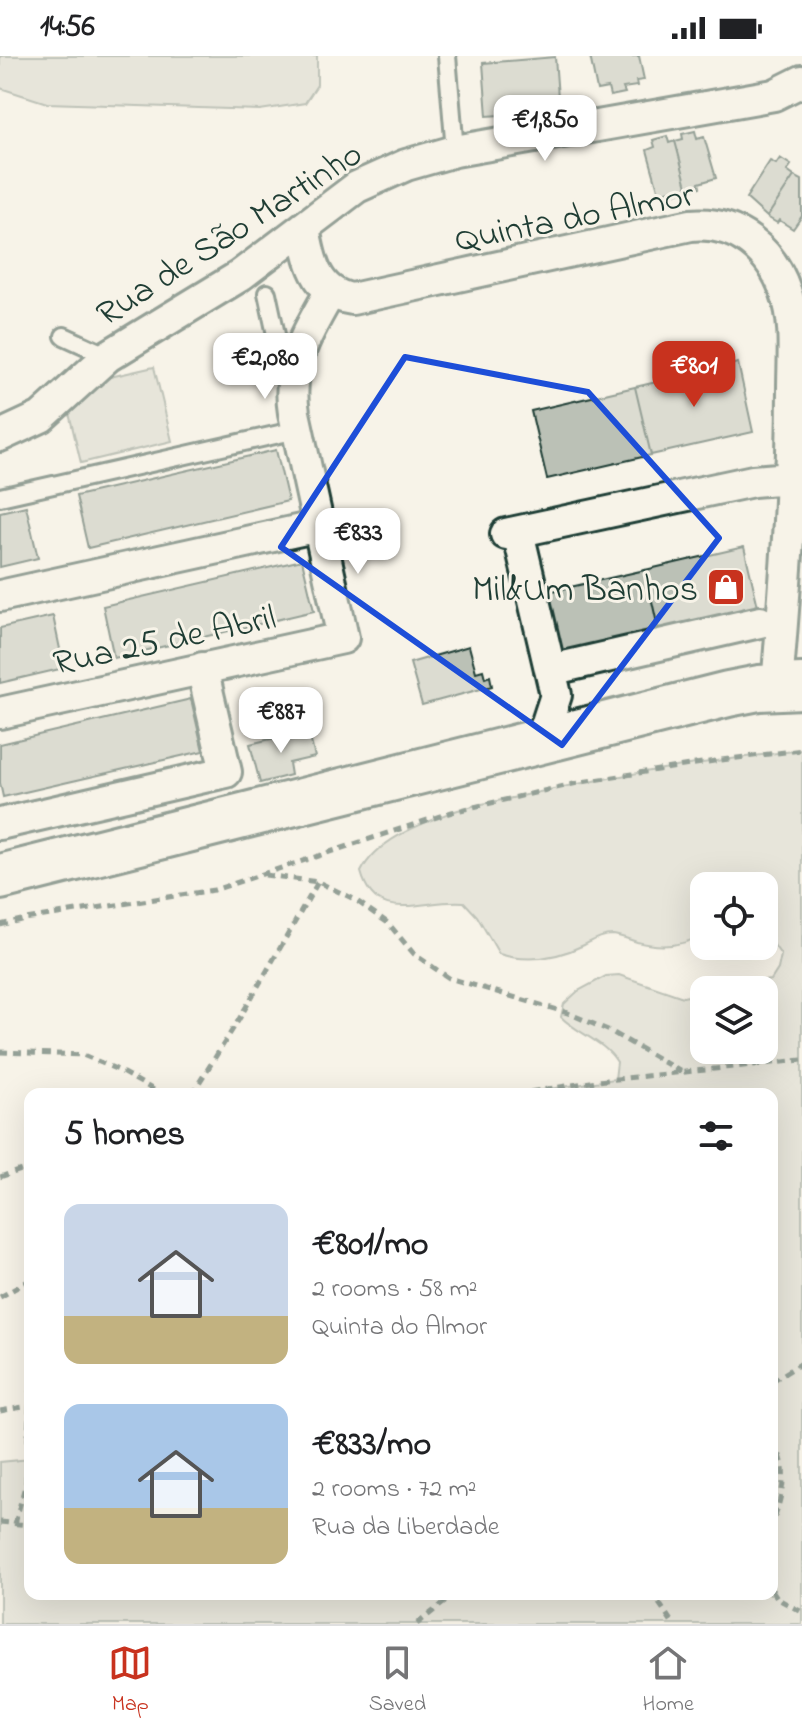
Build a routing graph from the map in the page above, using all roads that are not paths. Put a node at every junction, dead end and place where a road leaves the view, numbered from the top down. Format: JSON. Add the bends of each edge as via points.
{"nodes":[{"id":1,"x":447,"y":56,"type":"edge"},
{"id":2,"x":802,"y":81,"type":"edge"},
{"id":3,"x":455,"y":151,"type":"junction"},
{"id":4,"x":304,"y":227,"type":"junction"},
{"id":5,"x":331,"y":291,"type":"junction"},
{"id":6,"x":267,"y":293,"type":"dead end"},
{"id":7,"x":64,"y":336,"type":"dead end"},
{"id":8,"x":797,"y":352,"type":"edge"},
{"id":9,"x":108,"y":356,"type":"junction"},
{"id":10,"x":296,"y":422,"type":"junction"},
{"id":11,"x":0,"y":436,"type":"edge"},
{"id":12,"x":798,"y":477,"type":"edge"},
{"id":13,"x":0,"y":497,"type":"edge"},
{"id":14,"x":319,"y":526,"type":"junction"},
{"id":15,"x":802,"y":565,"type":"edge"},
{"id":16,"x":0,"y":596,"type":"edge"},
{"id":17,"x":760,"y":622,"type":"dead end"},
{"id":18,"x":202,"y":668,"type":"junction"},
{"id":19,"x":550,"y":670,"type":"junction"},
{"id":20,"x":789,"y":686,"type":"edge"},
{"id":21,"x":0,"y":713,"type":"edge"},
{"id":22,"x":541,"y":741,"type":"junction"},
{"id":23,"x":0,"y":824,"type":"edge"},
{"id":24,"x":0,"y":877,"type":"edge"}],
"edges":[{"from":1,"to":3,"type":"lane"},
{"from":2,"to":3,"type":"street","name":"Rua de São Martinho","via":[[774,95]]},
{"from":3,"to":4,"type":"street","name":"Rua de São Martinho","via":[[369,180]]},
{"from":4,"to":5,"type":"street","via":[[311,264]]},
{"from":4,"to":9,"type":"street","name":"Rua de São Martinho","via":[[238,277]]},
{"from":5,"to":8,"type":"street","name":"Quinta do Almor","via":[[345,298],[368,297],[713,224],[747,238],[775,269],[788,296]]},
{"from":5,"to":10,"type":"street","via":[[296,357],[291,386]]},
{"from":6,"to":10,"type":"lane"},
{"from":7,"to":9,"type":"lane"},
{"from":8,"to":12,"type":"street","name":"Quinta do Almor"},
{"from":9,"to":11,"type":"street","name":"Rua de São Martinho","via":[[48,412]]},
{"from":10,"to":13,"type":"lane"},
{"from":10,"to":14,"type":"street"},
{"from":12,"to":15,"type":"street"},
{"from":12,"to":19,"type":"street","via":[[753,481],[512,533]]},
{"from":12,"to":20,"type":"street"},
{"from":14,"to":16,"type":"street","name":"Rua 25 de Abril"},
{"from":14,"to":18,"type":"street","name":"Rua 25 de Abril","via":[[343,638]]},
{"from":17,"to":19,"type":"street"},
{"from":18,"to":21,"type":"street","name":"Rua 25 de Abril"},
{"from":18,"to":23,"type":"street","via":[[226,772]]},
{"from":19,"to":22,"type":"street","via":[[556,695]]},
{"from":20,"to":22,"type":"main road","via":[[728,694]]},
{"from":22,"to":24,"type":"main road"}]}
